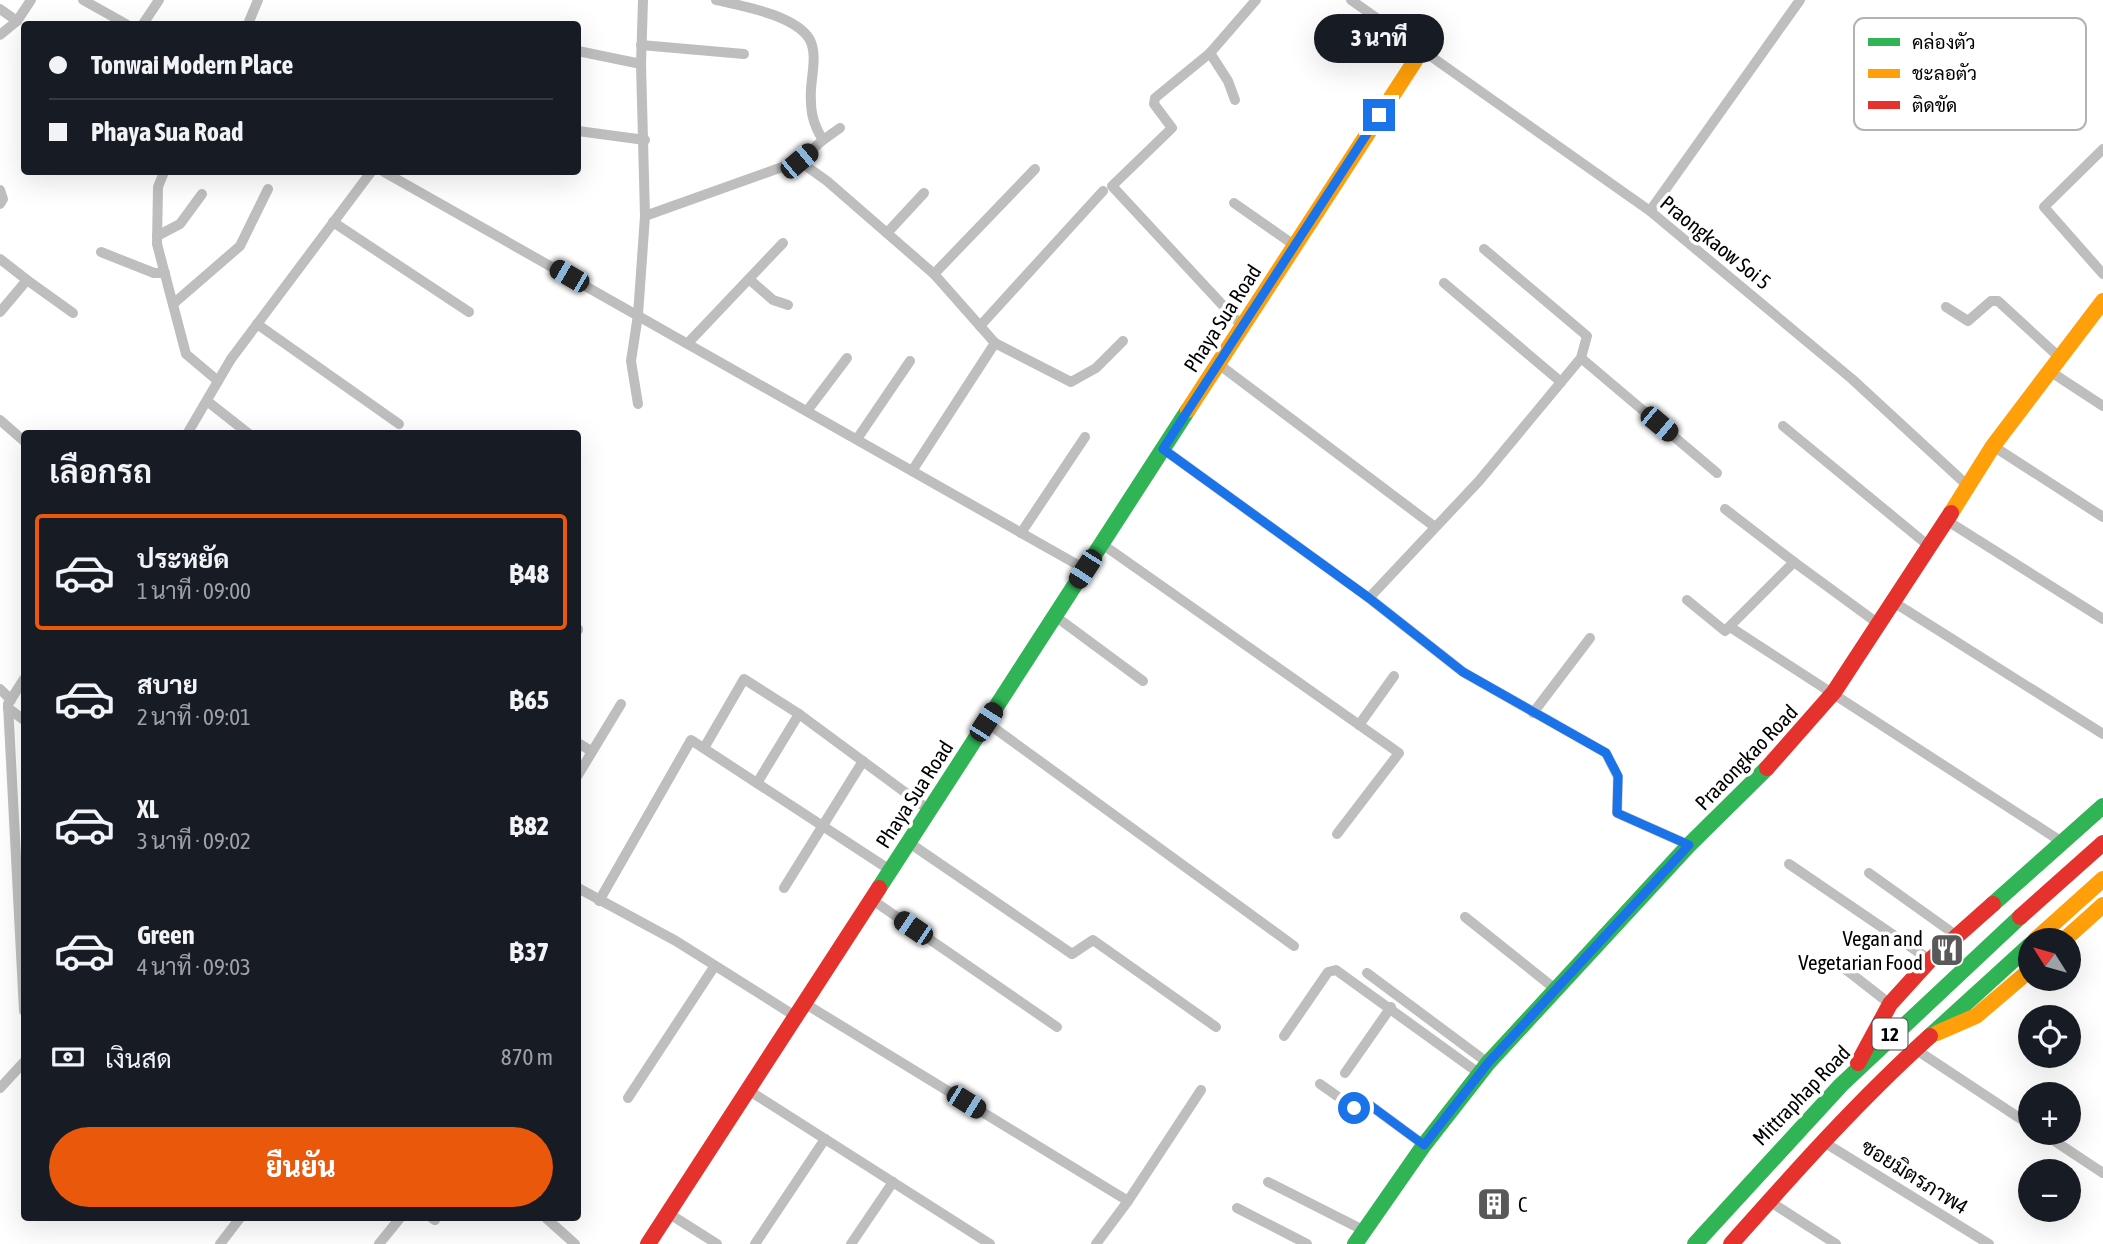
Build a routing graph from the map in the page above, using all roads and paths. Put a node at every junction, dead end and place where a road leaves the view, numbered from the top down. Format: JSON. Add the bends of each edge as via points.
{"nodes":[{"id":1,"x":31,"y":0,"type":"edge"},
{"id":2,"x":83,"y":0,"type":"edge"},
{"id":3,"x":159,"y":0,"type":"edge"},
{"id":4,"x":258,"y":0,"type":"edge"},
{"id":5,"x":643,"y":0,"type":"edge"},
{"id":6,"x":716,"y":0,"type":"edge"},
{"id":7,"x":1256,"y":0,"type":"edge"},
{"id":8,"x":1351,"y":0,"type":"edge"},
{"id":9,"x":1800,"y":0,"type":"edge"},
{"id":10,"x":0,"y":9,"type":"edge"},
{"id":11,"x":17,"y":21,"type":"junction"},
{"id":12,"x":121,"y":21,"type":"edge"},
{"id":13,"x":145,"y":21,"type":"edge"},
{"id":14,"x":249,"y":21,"type":"edge"},
{"id":15,"x":0,"y":35,"type":"edge"},
{"id":16,"x":640,"y":45,"type":"junction"},
{"id":17,"x":1422,"y":50,"type":"junction"},
{"id":18,"x":581,"y":52,"type":"edge"},
{"id":19,"x":1210,"y":53,"type":"junction"},
{"id":20,"x":744,"y":54,"type":"dead end"},
{"id":21,"x":640,"y":64,"type":"junction"},
{"id":22,"x":1235,"y":100,"type":"dead end"},
{"id":23,"x":840,"y":128,"type":"dead end"},
{"id":24,"x":581,"y":131,"type":"edge"},
{"id":25,"x":645,"y":140,"type":"junction"},
{"id":26,"x":823,"y":140,"type":"junction"},
{"id":27,"x":2103,"y":149,"type":"edge"},
{"id":28,"x":799,"y":161,"type":"junction"},
{"id":29,"x":1035,"y":169,"type":"dead end"},
{"id":30,"x":163,"y":175,"type":"edge"},
{"id":31,"x":369,"y":175,"type":"edge"},
{"id":32,"x":389,"y":175,"type":"edge"},
{"id":33,"x":268,"y":189,"type":"dead end"},
{"id":34,"x":0,"y":190,"type":"edge"},
{"id":35,"x":1103,"y":191,"type":"dead end"},
{"id":36,"x":924,"y":193,"type":"dead end"},
{"id":37,"x":202,"y":194,"type":"dead end"},
{"id":38,"x":1234,"y":203,"type":"dead end"},
{"id":39,"x":0,"y":204,"type":"edge"},
{"id":40,"x":1650,"y":211,"type":"junction"},
{"id":41,"x":646,"y":216,"type":"junction"},
{"id":42,"x":332,"y":222,"type":"junction"},
{"id":43,"x":887,"y":233,"type":"junction"},
{"id":44,"x":157,"y":236,"type":"junction"},
{"id":45,"x":783,"y":243,"type":"dead end"},
{"id":46,"x":1294,"y":245,"type":"junction"},
{"id":47,"x":1484,"y":249,"type":"dead end"},
{"id":48,"x":101,"y":252,"type":"dead end"},
{"id":49,"x":0,"y":259,"type":"edge"},
{"id":50,"x":165,"y":273,"type":"junction"},
{"id":51,"x":934,"y":274,"type":"junction"},
{"id":52,"x":2103,"y":274,"type":"edge"},
{"id":53,"x":27,"y":280,"type":"junction"},
{"id":54,"x":750,"y":280,"type":"junction"},
{"id":55,"x":1444,"y":283,"type":"dead end"},
{"id":56,"x":2103,"y":301,"type":"edge"},
{"id":57,"x":173,"y":304,"type":"junction"},
{"id":58,"x":788,"y":305,"type":"dead end"},
{"id":59,"x":1946,"y":307,"type":"dead end"},
{"id":60,"x":0,"y":312,"type":"edge"},
{"id":61,"x":469,"y":312,"type":"dead end"},
{"id":62,"x":74,"y":313,"type":"dead end"},
{"id":63,"x":638,"y":315,"type":"junction"},
{"id":64,"x":257,"y":324,"type":"junction"},
{"id":65,"x":980,"y":326,"type":"junction"},
{"id":66,"x":1242,"y":326,"type":"junction"},
{"id":67,"x":1123,"y":341,"type":"dead end"},
{"id":68,"x":995,"y":343,"type":"junction"},
{"id":69,"x":688,"y":344,"type":"junction"},
{"id":70,"x":2059,"y":356,"type":"junction"},
{"id":71,"x":847,"y":358,"type":"dead end"},
{"id":72,"x":1581,"y":358,"type":"junction"},
{"id":73,"x":910,"y":361,"type":"dead end"},
{"id":74,"x":1217,"y":363,"type":"junction"},
{"id":75,"x":2048,"y":370,"type":"junction"},
{"id":76,"x":218,"y":381,"type":"junction"},
{"id":77,"x":1561,"y":382,"type":"junction"},
{"id":78,"x":207,"y":401,"type":"junction"},
{"id":79,"x":638,"y":404,"type":"dead end"},
{"id":80,"x":2103,"y":406,"type":"edge"},
{"id":81,"x":807,"y":411,"type":"junction"},
{"id":82,"x":0,"y":420,"type":"edge"},
{"id":83,"x":399,"y":424,"type":"dead end"},
{"id":84,"x":1783,"y":426,"type":"dead end"},
{"id":85,"x":189,"y":430,"type":"edge"},
{"id":86,"x":244,"y":430,"type":"edge"},
{"id":87,"x":1085,"y":437,"type":"dead end"},
{"id":88,"x":21,"y":438,"type":"edge"},
{"id":89,"x":857,"y":439,"type":"junction"},
{"id":90,"x":1993,"y":446,"type":"junction"},
{"id":91,"x":1163,"y":449,"type":"junction"},
{"id":92,"x":912,"y":471,"type":"junction"},
{"id":93,"x":1717,"y":473,"type":"dead end"},
{"id":94,"x":1968,"y":486,"type":"junction"},
{"id":95,"x":1725,"y":509,"type":"dead end"},
{"id":96,"x":2103,"y":517,"type":"edge"},
{"id":97,"x":1947,"y":520,"type":"junction"},
{"id":98,"x":1435,"y":527,"type":"junction"},
{"id":99,"x":1021,"y":533,"type":"junction"},
{"id":100,"x":1102,"y":544,"type":"junction"},
{"id":101,"x":1930,"y":548,"type":"junction"},
{"id":102,"x":1794,"y":562,"type":"junction"},
{"id":103,"x":1085,"y":569,"type":"junction"},
{"id":104,"x":1369,"y":598,"type":"junction"},
{"id":105,"x":1687,"y":600,"type":"dead end"},
{"id":106,"x":1895,"y":603,"type":"junction"},
{"id":107,"x":1055,"y":616,"type":"junction"},
{"id":108,"x":2103,"y":619,"type":"edge"},
{"id":109,"x":1880,"y":625,"type":"junction"},
{"id":110,"x":1730,"y":627,"type":"junction"},
{"id":111,"x":1590,"y":638,"type":"dead end"},
{"id":112,"x":1394,"y":676,"type":"dead end"},
{"id":113,"x":1143,"y":681,"type":"dead end"},
{"id":114,"x":21,"y":684,"type":"edge"},
{"id":115,"x":0,"y":689,"type":"edge"},
{"id":116,"x":1834,"y":692,"type":"junction"},
{"id":117,"x":10,"y":704,"type":"junction"},
{"id":118,"x":621,"y":704,"type":"dead end"},
{"id":119,"x":1533,"y":713,"type":"junction"},
{"id":120,"x":799,"y":714,"type":"junction"},
{"id":121,"x":21,"y":717,"type":"edge"},
{"id":122,"x":986,"y":722,"type":"junction"},
{"id":123,"x":1359,"y":725,"type":"junction"},
{"id":124,"x":2103,"y":734,"type":"edge"},
{"id":125,"x":581,"y":745,"type":"edge"},
{"id":126,"x":704,"y":748,"type":"junction"},
{"id":127,"x":592,"y":751,"type":"junction"},
{"id":128,"x":863,"y":761,"type":"junction"},
{"id":129,"x":581,"y":770,"type":"edge"},
{"id":130,"x":757,"y":783,"type":"junction"},
{"id":131,"x":2103,"y":806,"type":"edge"},
{"id":132,"x":929,"y":810,"type":"junction"},
{"id":133,"x":823,"y":826,"type":"junction"},
{"id":134,"x":1338,"y":834,"type":"dead end"},
{"id":135,"x":908,"y":842,"type":"junction"},
{"id":136,"x":2063,"y":842,"type":"junction"},
{"id":137,"x":2103,"y":843,"type":"edge"},
{"id":138,"x":1689,"y":845,"type":"junction"},
{"id":139,"x":1788,"y":864,"type":"dead end"},
{"id":140,"x":890,"y":870,"type":"junction"},
{"id":141,"x":1869,"y":873,"type":"dead end"},
{"id":142,"x":2103,"y":879,"type":"edge"},
{"id":143,"x":785,"y":888,"type":"dead end"},
{"id":144,"x":581,"y":890,"type":"edge"},
{"id":145,"x":871,"y":899,"type":"junction"},
{"id":146,"x":599,"y":901,"type":"junction"},
{"id":147,"x":2103,"y":905,"type":"edge"},
{"id":148,"x":1465,"y":917,"type":"dead end"},
{"id":149,"x":2048,"y":928,"type":"edge"},
{"id":150,"x":2077,"y":928,"type":"edge"},
{"id":151,"x":1957,"y":936,"type":"junction"},
{"id":152,"x":21,"y":945,"type":"edge"},
{"id":153,"x":1294,"y":946,"type":"dead end"},
{"id":154,"x":2018,"y":956,"type":"edge"},
{"id":155,"x":1930,"y":960,"type":"junction"},
{"id":156,"x":714,"y":967,"type":"junction"},
{"id":157,"x":1844,"y":968,"type":"dead end"},
{"id":158,"x":1367,"y":973,"type":"dead end"},
{"id":159,"x":2018,"y":980,"type":"edge"},
{"id":160,"x":1554,"y":988,"type":"junction"},
{"id":161,"x":1890,"y":1004,"type":"junction"},
{"id":162,"x":1391,"y":1007,"type":"junction"},
{"id":163,"x":800,"y":1009,"type":"junction"},
{"id":164,"x":1057,"y":1027,"type":"dead end"},
{"id":165,"x":1216,"y":1027,"type":"dead end"},
{"id":166,"x":1284,"y":1036,"type":"dead end"},
{"id":167,"x":1928,"y":1037,"type":"junction"},
{"id":168,"x":1915,"y":1049,"type":"junction"},
{"id":169,"x":21,"y":1065,"type":"edge"},
{"id":170,"x":1857,"y":1066,"type":"junction"},
{"id":171,"x":1483,"y":1068,"type":"junction"},
{"id":172,"x":1345,"y":1073,"type":"dead end"},
{"id":173,"x":1320,"y":1084,"type":"dead end"},
{"id":174,"x":0,"y":1088,"type":"edge"},
{"id":175,"x":748,"y":1090,"type":"junction"},
{"id":176,"x":1201,"y":1090,"type":"dead end"},
{"id":177,"x":628,"y":1098,"type":"dead end"},
{"id":178,"x":2018,"y":1117,"type":"edge"},
{"id":179,"x":825,"y":1139,"type":"junction"},
{"id":180,"x":1822,"y":1141,"type":"junction"},
{"id":181,"x":1424,"y":1145,"type":"junction"},
{"id":182,"x":2061,"y":1145,"type":"edge"},
{"id":183,"x":2103,"y":1173,"type":"edge"},
{"id":184,"x":893,"y":1182,"type":"junction"},
{"id":185,"x":1268,"y":1182,"type":"dead end"},
{"id":186,"x":1128,"y":1201,"type":"junction"},
{"id":187,"x":1769,"y":1201,"type":"junction"},
{"id":188,"x":1237,"y":1208,"type":"dead end"},
{"id":189,"x":668,"y":1213,"type":"junction"},
{"id":190,"x":238,"y":1221,"type":"edge"},
{"id":191,"x":398,"y":1221,"type":"edge"},
{"id":192,"x":549,"y":1221,"type":"edge"},
{"id":193,"x":1359,"y":1237,"type":"edge"},
{"id":194,"x":220,"y":1244,"type":"edge"},
{"id":195,"x":379,"y":1244,"type":"edge"},
{"id":196,"x":575,"y":1244,"type":"edge"},
{"id":197,"x":648,"y":1244,"type":"edge"},
{"id":198,"x":717,"y":1244,"type":"edge"},
{"id":199,"x":755,"y":1244,"type":"edge"},
{"id":200,"x":851,"y":1244,"type":"edge"},
{"id":201,"x":990,"y":1244,"type":"edge"},
{"id":202,"x":1096,"y":1244,"type":"edge"},
{"id":203,"x":1307,"y":1244,"type":"edge"},
{"id":204,"x":1695,"y":1244,"type":"edge"},
{"id":205,"x":1731,"y":1244,"type":"edge"},
{"id":206,"x":1836,"y":1244,"type":"edge"},
{"id":207,"x":1989,"y":1244,"type":"edge"}],
"edges":[{"from":1,"to":11,"type":"street"},
{"from":2,"to":12,"type":"street"},
{"from":3,"to":13,"type":"street"},
{"from":4,"to":14,"type":"street"},
{"from":5,"to":16,"type":"street"},
{"from":6,"to":26,"type":"street","via":[[770,13],[801,30],[809,40],[813,54],[811,111]]},
{"from":7,"to":19,"type":"street"},
{"from":8,"to":17,"type":"street","name":"Praongkaow Soi 5"},
{"from":9,"to":40,"type":"street"},
{"from":10,"to":11,"type":"street"},
{"from":11,"to":15,"type":"street"},
{"from":16,"to":20,"type":"street"},
{"from":16,"to":21,"type":"street"},
{"from":17,"to":40,"type":"street","name":"Praongkaow Soi 5"},
{"from":17,"to":46,"type":"street","name":"Phaya Sua Road"},
{"from":18,"to":21,"type":"street"},
{"from":19,"to":22,"type":"street"},
{"from":19,"to":66,"type":"street","via":[[1155,98],[1154,104],[1172,128],[1112,186]]},
{"from":21,"to":25,"type":"street"},
{"from":23,"to":26,"type":"street"},
{"from":24,"to":25,"type":"street"},
{"from":25,"to":41,"type":"street"},
{"from":26,"to":28,"type":"street"},
{"from":27,"to":52,"type":"street","via":[[2044,206]]},
{"from":28,"to":41,"type":"street"},
{"from":28,"to":43,"type":"street"},
{"from":29,"to":51,"type":"street"},
{"from":30,"to":44,"type":"street","via":[[158,187]]},
{"from":31,"to":42,"type":"street"},
{"from":32,"to":63,"type":"street"},
{"from":33,"to":57,"type":"street","via":[[240,246]]},
{"from":34,"to":39,"type":"street"},
{"from":35,"to":65,"type":"street"},
{"from":36,"to":43,"type":"street"},
{"from":37,"to":44,"type":"street","via":[[187,217]]},
{"from":38,"to":46,"type":"street"},
{"from":40,"to":94,"type":"street","name":"Praongkaow Soi 5","via":[[1852,379]]},
{"from":41,"to":63,"type":"street"},
{"from":42,"to":61,"type":"street"},
{"from":42,"to":64,"type":"street"},
{"from":43,"to":51,"type":"street"},
{"from":44,"to":50,"type":"street"},
{"from":45,"to":54,"type":"street"},
{"from":46,"to":66,"type":"street","name":"Phaya Sua Road"},
{"from":47,"to":72,"type":"street","via":[[1587,336]]},
{"from":48,"to":50,"type":"street"},
{"from":49,"to":53,"type":"street"},
{"from":50,"to":57,"type":"street"},
{"from":51,"to":65,"type":"street"},
{"from":53,"to":60,"type":"street"},
{"from":53,"to":62,"type":"street"},
{"from":54,"to":58,"type":"street","via":[[773,300]]},
{"from":54,"to":69,"type":"street"},
{"from":55,"to":77,"type":"street"},
{"from":56,"to":70,"type":"street","name":"Praaongkao Road"},
{"from":57,"to":76,"type":"street","via":[[186,354]]},
{"from":59,"to":70,"type":"street","via":[[1968,321],[1991,301],[1998,301]]},
{"from":63,"to":69,"type":"street"},
{"from":63,"to":79,"type":"street","via":[[631,361]]},
{"from":64,"to":76,"type":"street"},
{"from":64,"to":83,"type":"street"},
{"from":65,"to":68,"type":"street"},
{"from":66,"to":74,"type":"street","name":"Phaya Sua Road"},
{"from":67,"to":68,"type":"street","via":[[1096,368],[1071,382]]},
{"from":68,"to":92,"type":"street"},
{"from":69,"to":81,"type":"street"},
{"from":70,"to":75,"type":"street","name":"Praaongkao Road"},
{"from":71,"to":81,"type":"street"},
{"from":72,"to":77,"type":"street"},
{"from":72,"to":93,"type":"street"},
{"from":73,"to":89,"type":"street"},
{"from":74,"to":91,"type":"street","name":"Phaya Sua Road"},
{"from":74,"to":98,"type":"street"},
{"from":75,"to":80,"type":"street"},
{"from":75,"to":90,"type":"street","name":"Praaongkao Road"},
{"from":76,"to":78,"type":"street"},
{"from":77,"to":98,"type":"street"},
{"from":78,"to":85,"type":"street"},
{"from":78,"to":86,"type":"street"},
{"from":81,"to":89,"type":"street"},
{"from":82,"to":88,"type":"street"},
{"from":84,"to":101,"type":"street"},
{"from":87,"to":99,"type":"street"},
{"from":89,"to":92,"type":"street"},
{"from":90,"to":94,"type":"street","name":"Praaongkao Road"},
{"from":90,"to":96,"type":"street"},
{"from":91,"to":100,"type":"street","name":"Phaya Sua Road"},
{"from":91,"to":104,"type":"street"},
{"from":92,"to":99,"type":"street"},
{"from":94,"to":97,"type":"street","name":"Praaongkao Road"},
{"from":95,"to":102,"type":"street"},
{"from":97,"to":101,"type":"street","name":"Praaongkao Road"},
{"from":97,"to":108,"type":"street"},
{"from":98,"to":104,"type":"street"},
{"from":99,"to":103,"type":"street"},
{"from":100,"to":103,"type":"street","name":"Phaya Sua Road"},
{"from":100,"to":123,"type":"street"},
{"from":101,"to":106,"type":"street","name":"Praaongkao Road"},
{"from":102,"to":109,"type":"street"},
{"from":102,"to":110,"type":"street"},
{"from":103,"to":107,"type":"street","name":"Phaya Sua Road"},
{"from":104,"to":119,"type":"street","via":[[1463,672]]},
{"from":105,"to":110,"type":"street","via":[[1720,628]]},
{"from":106,"to":109,"type":"street","name":"Praaongkao Road"},
{"from":106,"to":124,"type":"street"},
{"from":107,"to":113,"type":"street"},
{"from":107,"to":122,"type":"street","name":"Phaya Sua Road"},
{"from":109,"to":116,"type":"street","name":"Praaongkao Road"},
{"from":110,"to":116,"type":"street"},
{"from":111,"to":119,"type":"street"},
{"from":112,"to":123,"type":"street"},
{"from":114,"to":117,"type":"street"},
{"from":115,"to":117,"type":"street"},
{"from":116,"to":136,"type":"street"},
{"from":116,"to":138,"type":"street","name":"Praaongkao Road","via":[[1754,783]]},
{"from":117,"to":121,"type":"street"},
{"from":117,"to":152,"type":"street"},
{"from":118,"to":127,"type":"street"},
{"from":119,"to":138,"type":"street","via":[[1606,753],[1618,776],[1617,813]]},
{"from":120,"to":126,"type":"street","via":[[744,679]]},
{"from":120,"to":128,"type":"street"},
{"from":120,"to":130,"type":"street"},
{"from":122,"to":132,"type":"street","name":"Phaya Sua Road"},
{"from":122,"to":153,"type":"street"},
{"from":123,"to":134,"type":"street","via":[[1399,752]]},
{"from":125,"to":127,"type":"street"},
{"from":126,"to":130,"type":"street"},
{"from":126,"to":146,"type":"street","via":[[691,740]]},
{"from":127,"to":129,"type":"street"},
{"from":128,"to":132,"type":"street"},
{"from":128,"to":133,"type":"street"},
{"from":130,"to":133,"type":"street"},
{"from":131,"to":136,"type":"street"},
{"from":132,"to":135,"type":"street","name":"Phaya Sua Road"},
{"from":133,"to":140,"type":"street"},
{"from":133,"to":143,"type":"street"},
{"from":135,"to":140,"type":"street","name":"Phaya Sua Road"},
{"from":135,"to":165,"type":"street","via":[[1072,954],[1093,940]]},
{"from":136,"to":151,"type":"street"},
{"from":137,"to":170,"type":"street","name":"Mittraphap Road","number":"12"},
{"from":138,"to":160,"type":"street","name":"Praaongkao Road"},
{"from":139,"to":155,"type":"street"},
{"from":140,"to":145,"type":"street","name":"Phaya Sua Road"},
{"from":141,"to":151,"type":"street"},
{"from":142,"to":149,"type":"street"},
{"from":144,"to":146,"type":"street"},
{"from":145,"to":163,"type":"street","name":"Phaya Sua Road"},
{"from":145,"to":164,"type":"street"},
{"from":146,"to":156,"type":"street","via":[[676,941]]},
{"from":147,"to":150,"type":"street"},
{"from":148,"to":160,"type":"street"},
{"from":151,"to":155,"type":"street"},
{"from":154,"to":167,"type":"street","number":"12"},
{"from":155,"to":161,"type":"street"},
{"from":156,"to":163,"type":"street"},
{"from":156,"to":177,"type":"street"},
{"from":157,"to":161,"type":"street"},
{"from":158,"to":171,"type":"street"},
{"from":159,"to":167,"type":"street","via":[[1976,1016]]},
{"from":160,"to":171,"type":"street","name":"Praaongkao Road"},
{"from":161,"to":170,"type":"street"},
{"from":162,"to":166,"type":"street","via":[[1332,970]]},
{"from":162,"to":171,"type":"street"},
{"from":162,"to":172,"type":"street"},
{"from":163,"to":175,"type":"street","name":"Phaya Sua Road"},
{"from":163,"to":186,"type":"street"},
{"from":167,"to":168,"type":"street","number":"12"},
{"from":168,"to":178,"type":"street"},
{"from":168,"to":180,"type":"street","number":"12"},
{"from":169,"to":174,"type":"street"},
{"from":170,"to":204,"type":"street","name":"Mittraphap Road","number":"12"},
{"from":171,"to":181,"type":"street","name":"Praaongkao Road"},
{"from":173,"to":181,"type":"street","via":[[1354,1108],[1367,1103]]},
{"from":175,"to":179,"type":"street"},
{"from":175,"to":189,"type":"street","name":"Phaya Sua Road"},
{"from":176,"to":186,"type":"street"},
{"from":179,"to":184,"type":"street"},
{"from":179,"to":199,"type":"street"},
{"from":180,"to":187,"type":"street","number":"12"},
{"from":180,"to":207,"type":"street","name":"ซอยมิตรภาพ4"},
{"from":181,"to":193,"type":"street","name":"Praaongkao Road"},
{"from":182,"to":183,"type":"street"},
{"from":184,"to":200,"type":"street"},
{"from":184,"to":201,"type":"street"},
{"from":185,"to":193,"type":"street"},
{"from":186,"to":202,"type":"street"},
{"from":187,"to":205,"type":"street","number":"12"},
{"from":187,"to":206,"type":"street"},
{"from":188,"to":203,"type":"street"},
{"from":189,"to":197,"type":"street","name":"Phaya Sua Road"},
{"from":189,"to":198,"type":"street"},
{"from":190,"to":194,"type":"street"},
{"from":191,"to":195,"type":"street"},
{"from":192,"to":196,"type":"street"}]}
